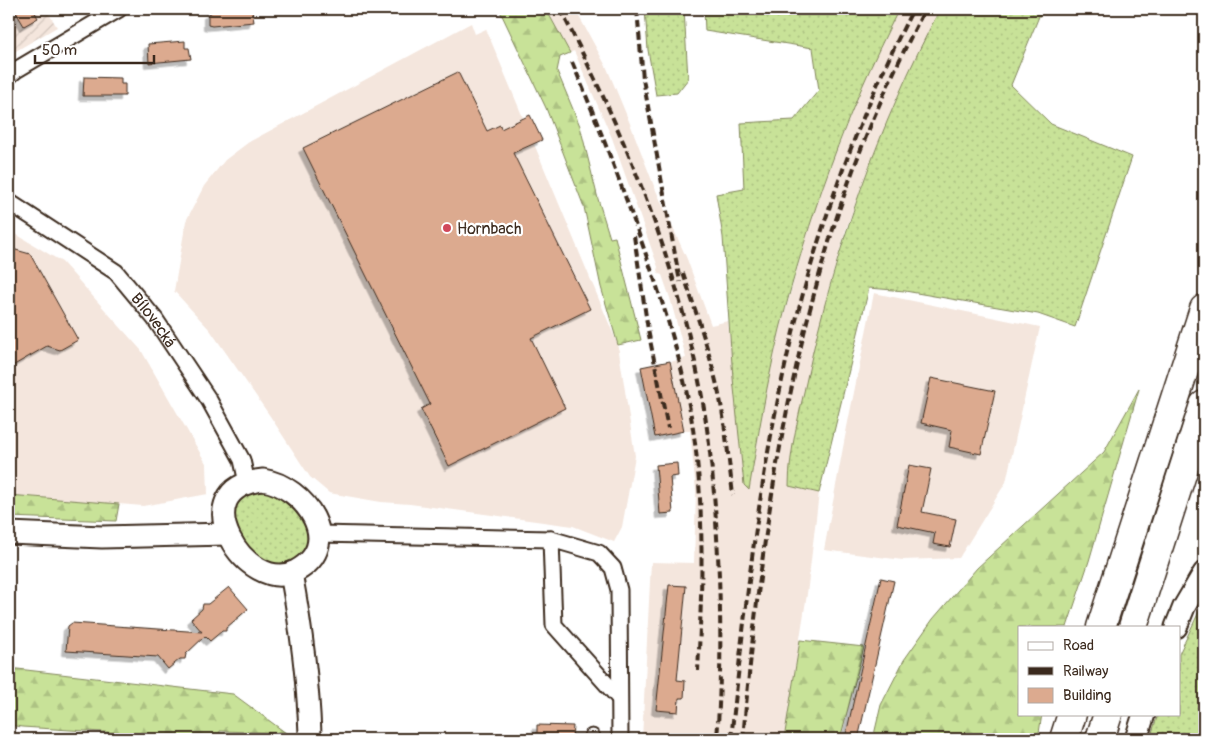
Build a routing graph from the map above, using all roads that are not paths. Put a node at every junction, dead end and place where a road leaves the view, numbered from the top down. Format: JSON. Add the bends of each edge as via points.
{"nodes":[{"id":1,"x":119,"y":9,"type":"edge"},
{"id":2,"x":9,"y":76,"type":"edge"},
{"id":3,"x":9,"y":202,"type":"edge"},
{"id":4,"x":1204,"y":309,"type":"edge"},
{"id":5,"x":1204,"y":405,"type":"edge"},
{"id":6,"x":247,"y":482,"type":"junction"},
{"id":7,"x":9,"y":533,"type":"edge"},
{"id":8,"x":227,"y":534,"type":"junction"},
{"id":9,"x":319,"y":534,"type":"junction"},
{"id":10,"x":551,"y":539,"type":"junction"},
{"id":11,"x":1204,"y":572,"type":"edge"},
{"id":12,"x":291,"y":573,"type":"junction"},
{"id":13,"x":1101,"y":626,"type":"edge"},
{"id":14,"x":1134,"y":626,"type":"edge"},
{"id":15,"x":1176,"y":626,"type":"edge"},
{"id":16,"x":620,"y":698,"type":"junction"},
{"id":17,"x":1071,"y":716,"type":"edge"},
{"id":18,"x":1107,"y":716,"type":"edge"},
{"id":19,"x":1143,"y":716,"type":"edge"},
{"id":20,"x":310,"y":734,"type":"dead end"},
{"id":21,"x":620,"y":739,"type":"edge"},
{"id":22,"x":1064,"y":739,"type":"edge"},
{"id":23,"x":1100,"y":739,"type":"edge"},
{"id":24,"x":1136,"y":739,"type":"edge"}],
"edges":[{"from":1,"to":2,"type":"street"},
{"from":3,"to":6,"type":"street","name":"Bílovecká","via":[[116,272],[155,319],[209,400],[242,460]]},
{"from":4,"to":13,"type":"highway"},
{"from":5,"to":14,"type":"highway"},
{"from":6,"to":8,"type":"street","via":[[234,491],[226,505],[224,520]]},
{"from":6,"to":9,"type":"street","via":[[270,481],[295,494],[312,515]]},
{"from":7,"to":8,"type":"street","via":[[102,537]]},
{"from":8,"to":12,"type":"street","via":[[238,551],[257,567],[277,574]]},
{"from":9,"to":10,"type":"street"},
{"from":9,"to":12,"type":"street","via":[[318,544],[306,565]]},
{"from":10,"to":16,"type":"street","via":[[554,625]]},
{"from":10,"to":16,"type":"street","via":[[599,553],[613,568],[619,590]]},
{"from":11,"to":15,"type":"street"},
{"from":12,"to":20,"type":"street","via":[[309,694]]},
{"from":16,"to":21,"type":"street"},
{"from":17,"to":22,"type":"highway"},
{"from":18,"to":23,"type":"highway"},
{"from":19,"to":24,"type":"street"}]}
